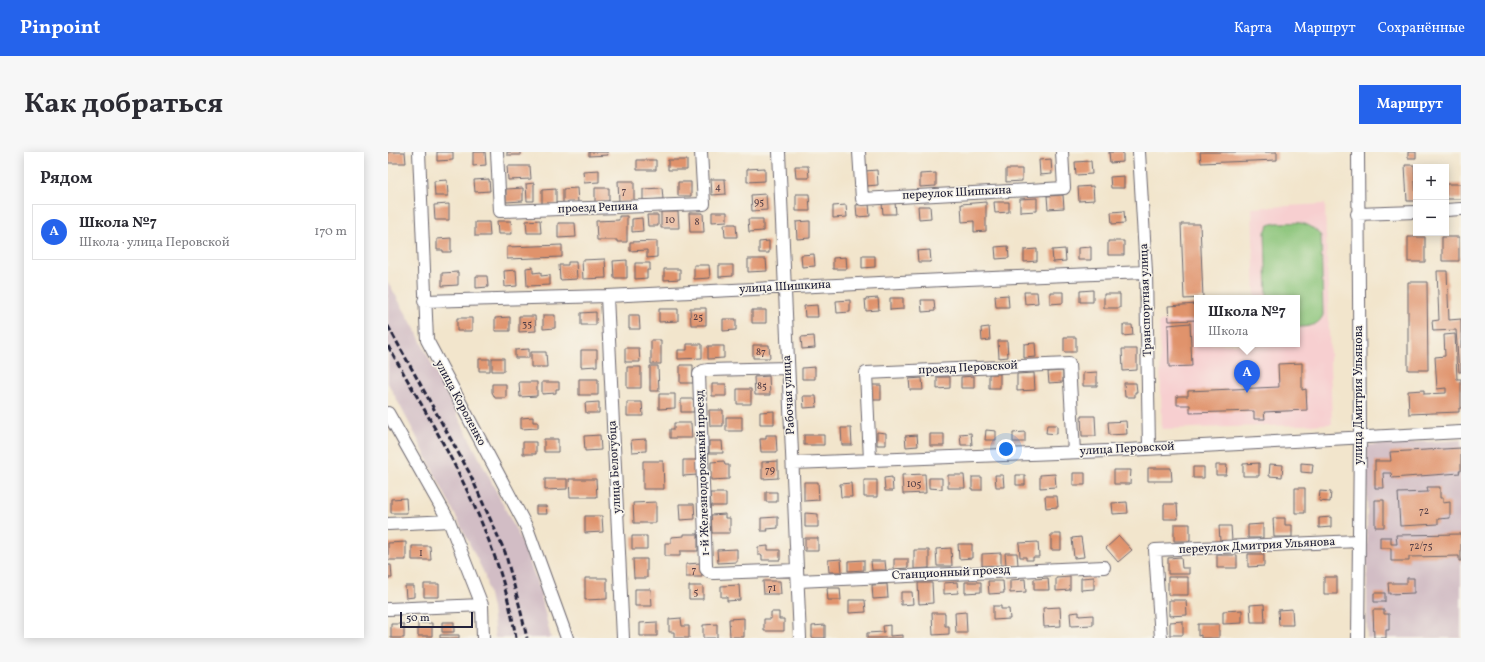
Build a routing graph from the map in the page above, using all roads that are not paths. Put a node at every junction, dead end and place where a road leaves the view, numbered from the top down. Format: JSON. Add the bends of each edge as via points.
{"nodes":[{"id":1,"x":419,"y":152,"type":"edge"},
{"id":2,"x":497,"y":152,"type":"edge"},
{"id":3,"x":701,"y":152,"type":"edge"},
{"id":4,"x":779,"y":152,"type":"edge"},
{"id":5,"x":859,"y":152,"type":"edge"},
{"id":6,"x":1062,"y":152,"type":"edge"},
{"id":7,"x":1139,"y":152,"type":"edge"},
{"id":8,"x":1358,"y":152,"type":"edge"},
{"id":9,"x":1461,"y":209,"type":"edge"},
{"id":10,"x":1449,"y":210,"type":"edge"},
{"id":11,"x":1413,"y":212,"type":"edge"},
{"id":12,"x":1357,"y":214,"type":"junction"},
{"id":13,"x":1146,"y":272,"type":"junction"},
{"id":14,"x":784,"y":287,"type":"junction"},
{"id":15,"x":607,"y":296,"type":"junction"},
{"id":16,"x":424,"y":302,"type":"junction"},
{"id":17,"x":788,"y":368,"type":"junction"},
{"id":18,"x":390,"y":419,"type":"edge"},
{"id":19,"x":1461,"y":432,"type":"edge"},
{"id":20,"x":1360,"y":437,"type":"junction"},
{"id":21,"x":1149,"y":448,"type":"junction"},
{"id":22,"x":1074,"y":452,"type":"junction"},
{"id":23,"x":870,"y":460,"type":"junction"},
{"id":24,"x":793,"y":463,"type":"junction"},
{"id":25,"x":449,"y":521,"type":"junction"},
{"id":26,"x":388,"y":524,"type":"edge"},
{"id":27,"x":1358,"y":541,"type":"junction"},
{"id":28,"x":1104,"y":567,"type":"dead end"},
{"id":29,"x":797,"y":576,"type":"junction"},
{"id":30,"x":482,"y":605,"type":"junction"},
{"id":31,"x":388,"y":609,"type":"edge"},
{"id":32,"x":483,"y":638,"type":"edge"},
{"id":33,"x":567,"y":638,"type":"edge"},
{"id":34,"x":623,"y":638,"type":"edge"},
{"id":35,"x":800,"y":638,"type":"edge"},
{"id":36,"x":1161,"y":638,"type":"edge"},
{"id":37,"x":1358,"y":638,"type":"edge"}],
"edges":[{"from":1,"to":16,"type":"street","name":"улица Короленко"},
{"from":2,"to":3,"type":"street","name":"проезд Репина","via":[[500,211],[704,204]]},
{"from":4,"to":14,"type":"street","name":"Рабочая улица"},
{"from":5,"to":6,"type":"street","name":"переулок Шишкина","via":[[862,199],[1064,188]]},
{"from":7,"to":13,"type":"street","name":"Транспортная улица"},
{"from":8,"to":12,"type":"street","name":"улица Дмитрия Ульянова"},
{"from":9,"to":10,"type":"street"},
{"from":11,"to":12,"type":"street"},
{"from":12,"to":20,"type":"street","name":"улица Дмитрия Ульянова"},
{"from":13,"to":14,"type":"street","name":"улица Шишкина"},
{"from":13,"to":21,"type":"street","name":"Транспортная улица"},
{"from":14,"to":15,"type":"street","name":"улица Шишкина"},
{"from":14,"to":17,"type":"street","name":"Рабочая улица"},
{"from":15,"to":16,"type":"street","name":"улица Шишкина"},
{"from":15,"to":34,"type":"street","name":"улица Белогубца"},
{"from":16,"to":33,"type":"street","name":"улица Короленко","via":[[427,340],[527,528]]},
{"from":17,"to":24,"type":"street","name":"Рабочая улица"},
{"from":17,"to":29,"type":"street","name":"1-й Железнодорожный проезд","via":[[708,370],[700,374],[706,569],[714,573]]},
{"from":18,"to":25,"type":"street"},
{"from":19,"to":20,"type":"street","name":"улица Перовской"},
{"from":20,"to":21,"type":"street","name":"улица Перовской"},
{"from":20,"to":27,"type":"street","name":"улица Дмитрия Ульянова"},
{"from":21,"to":22,"type":"street","name":"улица Перовской"},
{"from":22,"to":23,"type":"street","name":"улица Перовской"},
{"from":22,"to":23,"type":"street","name":"проезд Перовской","via":[[1068,364],[866,373]]},
{"from":23,"to":24,"type":"street","name":"улица Перовской"},
{"from":24,"to":29,"type":"street","name":"Рабочая улица"},
{"from":25,"to":26,"type":"street"},
{"from":25,"to":30,"type":"street"},
{"from":27,"to":36,"type":"street","name":"переулок Дмитрия Ульянова","via":[[1155,550]]},
{"from":27,"to":37,"type":"street","name":"улица Дмитрия Ульянова"},
{"from":28,"to":29,"type":"street","name":"Станционный проезд"},
{"from":29,"to":35,"type":"street","name":"Рабочая улица"},
{"from":30,"to":31,"type":"street"},
{"from":30,"to":32,"type":"street"}]}
